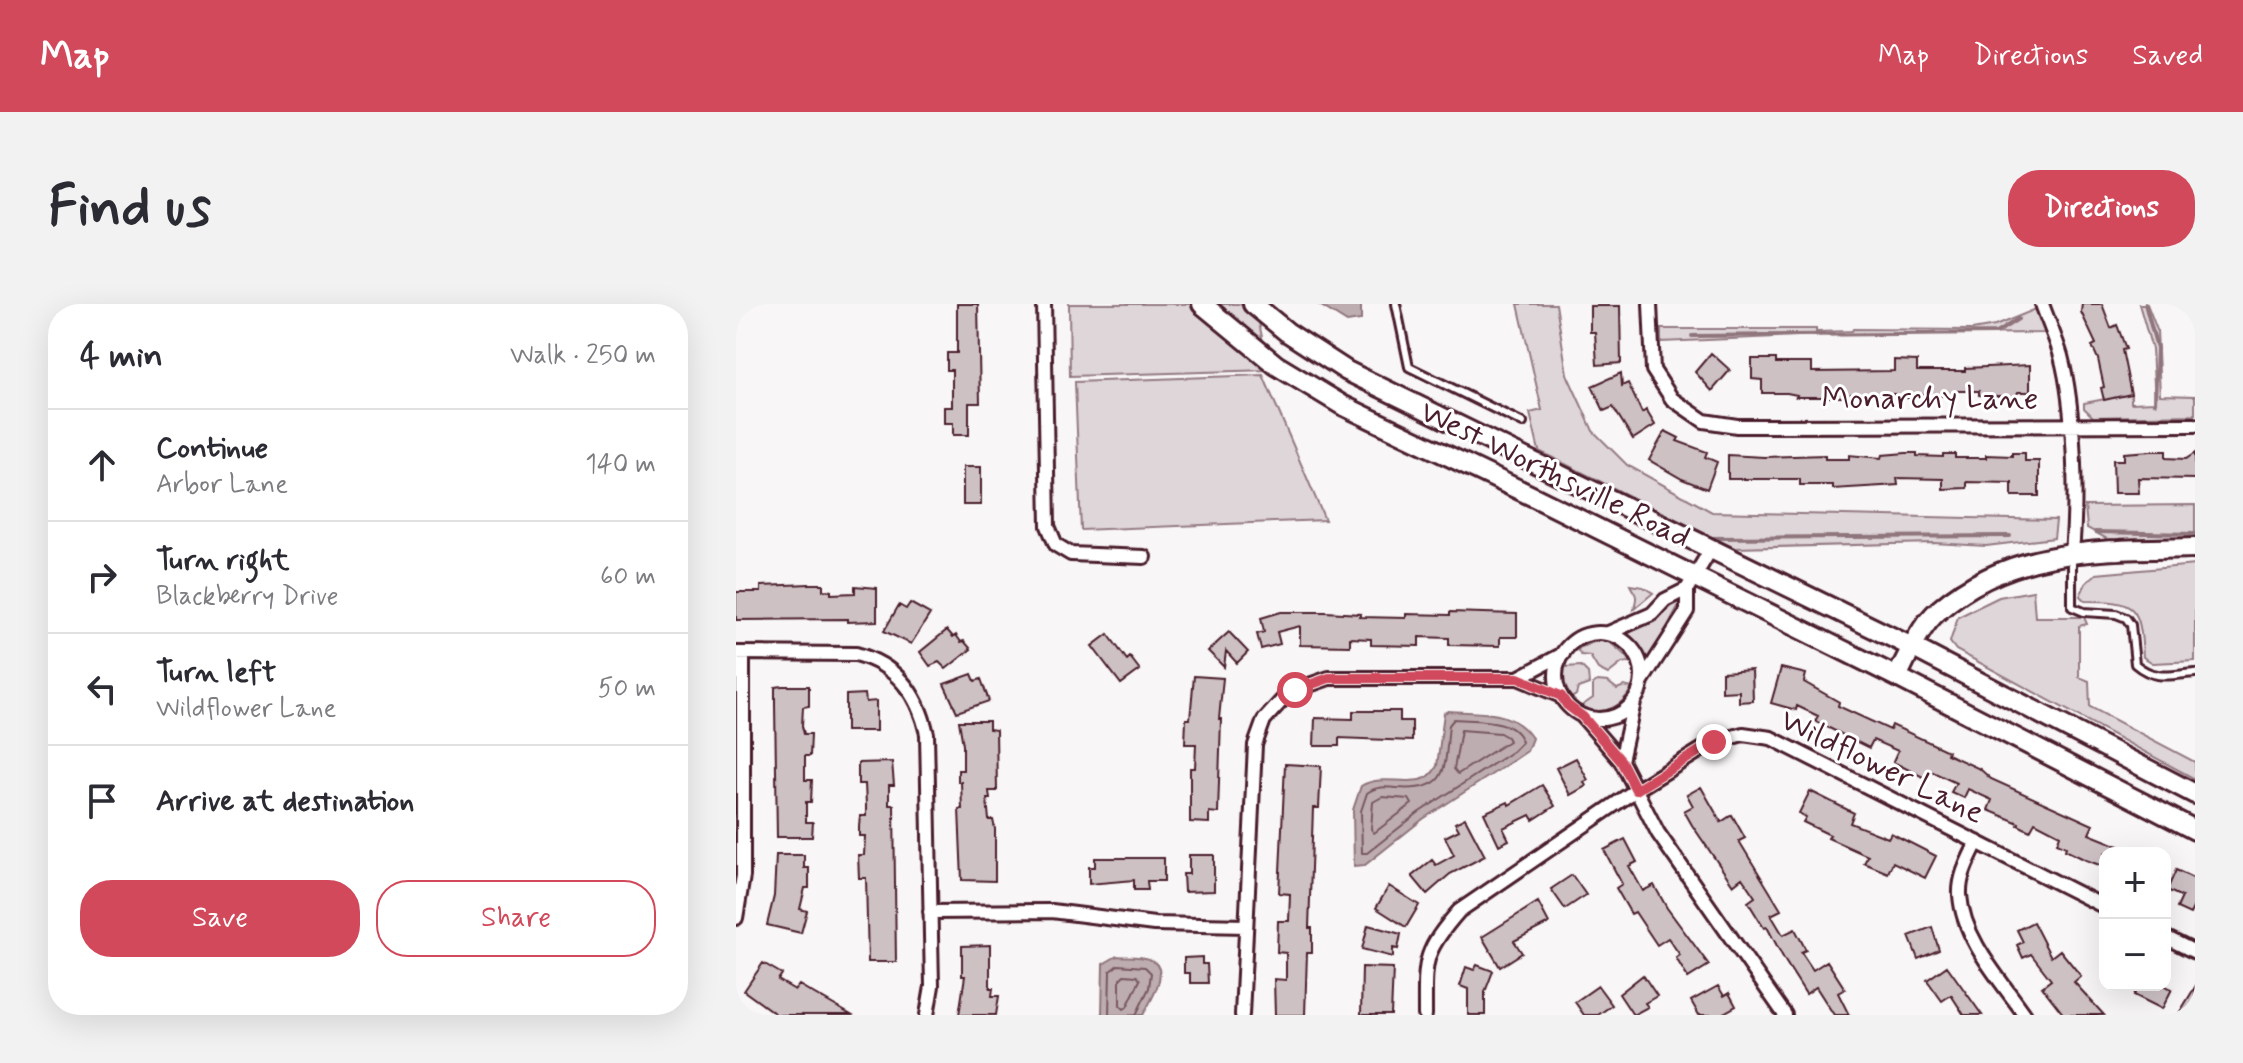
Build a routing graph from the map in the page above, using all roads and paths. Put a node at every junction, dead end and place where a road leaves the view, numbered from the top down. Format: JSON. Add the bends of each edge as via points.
{"nodes":[{"id":1,"x":1044,"y":304,"type":"edge"},
{"id":2,"x":1202,"y":304,"type":"edge"},
{"id":3,"x":1253,"y":304,"type":"edge"},
{"id":4,"x":1396,"y":304,"type":"edge"},
{"id":5,"x":1650,"y":304,"type":"edge"},
{"id":6,"x":2042,"y":304,"type":"edge"},
{"id":7,"x":1523,"y":423,"type":"dead end"},
{"id":8,"x":2071,"y":425,"type":"junction"},
{"id":9,"x":2195,"y":425,"type":"edge"},
{"id":10,"x":2195,"y":548,"type":"edge"},
{"id":11,"x":1711,"y":549,"type":"junction"},
{"id":12,"x":2072,"y":552,"type":"junction"},
{"id":13,"x":1144,"y":557,"type":"dead end"},
{"id":14,"x":1691,"y":583,"type":"junction"},
{"id":15,"x":1606,"y":634,"type":"junction"},
{"id":16,"x":1912,"y":647,"type":"junction"},
{"id":17,"x":740,"y":653,"type":"edge"},
{"id":18,"x":1563,"y":654,"type":"junction"},
{"id":19,"x":2195,"y":673,"type":"edge"},
{"id":20,"x":1897,"y":677,"type":"junction"},
{"id":21,"x":1518,"y":678,"type":"junction"},
{"id":22,"x":1642,"y":681,"type":"junction"},
{"id":23,"x":1561,"y":696,"type":"junction"},
{"id":24,"x":1634,"y":702,"type":"junction"},
{"id":25,"x":1583,"y":717,"type":"junction"},
{"id":26,"x":1621,"y":761,"type":"junction"},
{"id":27,"x":1636,"y":790,"type":"junction"},
{"id":28,"x":2195,"y":794,"type":"edge"},
{"id":29,"x":2195,"y":830,"type":"edge"},
{"id":30,"x":1977,"y":842,"type":"junction"},
{"id":31,"x":2099,"y":904,"type":"edge"},
{"id":32,"x":930,"y":912,"type":"junction"},
{"id":33,"x":736,"y":918,"type":"edge"},
{"id":34,"x":1246,"y":926,"type":"junction"},
{"id":35,"x":2171,"y":940,"type":"edge"},
{"id":36,"x":2195,"y":952,"type":"edge"},
{"id":37,"x":927,"y":1015,"type":"edge"},
{"id":38,"x":1242,"y":1015,"type":"edge"},
{"id":39,"x":1425,"y":1015,"type":"edge"},
{"id":40,"x":1785,"y":1015,"type":"edge"},
{"id":41,"x":2025,"y":1015,"type":"edge"}],
"edges":[{"from":1,"to":13,"type":"street","via":[[1048,526],[1056,545],[1071,554]]},
{"from":2,"to":14,"type":"main road","name":"West Worthsville Road","via":[[1276,365],[1342,405]]},
{"from":3,"to":11,"type":"main road","name":"West Worthsville Road","via":[[1347,371]]},
{"from":4,"to":7,"type":"lane","via":[[1409,367]]},
{"from":5,"to":8,"type":"street","name":"Monarchy Lane","via":[[1653,370],[1672,399],[1704,421],[1737,426]]},
{"from":6,"to":8,"type":"street","via":[[2061,357]]},
{"from":8,"to":9,"type":"street","name":"Monarchy Lane"},
{"from":8,"to":12,"type":"street"},
{"from":10,"to":12,"type":"main road"},
{"from":11,"to":14,"type":"street"},
{"from":11,"to":16,"type":"main road","name":"West Worthsville Road"},
{"from":12,"to":16,"type":"main road","via":[[2019,565],[1980,582],[1938,611]]},
{"from":12,"to":19,"type":"lane","via":[[2072,607],[2126,618],[2135,664],[2143,671],[2154,676]]},
{"from":14,"to":15,"type":"street","via":[[1652,614]]},
{"from":14,"to":20,"type":"main road","name":"West Worthsville Road"},
{"from":14,"to":22,"type":"street","via":[[1687,611]]},
{"from":15,"to":18,"type":"street","via":[[1581,637]]},
{"from":15,"to":22,"type":"street","via":[[1629,645]]},
{"from":16,"to":20,"type":"main road"},
{"from":16,"to":28,"type":"main road","name":"West Worthsville Road"},
{"from":17,"to":32,"type":"street","via":[[856,654],[904,680],[927,734]]},
{"from":17,"to":33,"type":"street","via":[[743,876]]},
{"from":18,"to":21,"type":"street"},
{"from":18,"to":23,"type":"street","via":[[1556,682]]},
{"from":20,"to":29,"type":"main road","name":"West Worthsville Road"},
{"from":21,"to":23,"type":"street"},
{"from":21,"to":34,"type":"street","via":[[1329,678],[1295,690],[1278,704],[1264,720],[1255,745]]},
{"from":22,"to":24,"type":"street"},
{"from":23,"to":25,"type":"street"},
{"from":24,"to":25,"type":"street","via":[[1612,718]]},
{"from":24,"to":26,"type":"street"},
{"from":25,"to":26,"type":"street"},
{"from":26,"to":27,"type":"street"},
{"from":27,"to":30,"type":"street","name":"Wildflower Lane","via":[[1721,738],[1754,734]]},
{"from":27,"to":39,"type":"street","name":"Wildflower Lane","via":[[1459,911],[1425,964]]},
{"from":27,"to":40,"type":"street","via":[[1658,833]]},
{"from":30,"to":31,"type":"street","name":"Wildflower Lane"},
{"from":30,"to":41,"type":"street","via":[[1963,874],[1960,895],[1965,914],[1988,962]]},
{"from":32,"to":34,"type":"street","via":[[1052,911],[1154,924]]},
{"from":32,"to":37,"type":"street","via":[[932,986]]},
{"from":34,"to":38,"type":"street"},
{"from":35,"to":36,"type":"street"}]}
